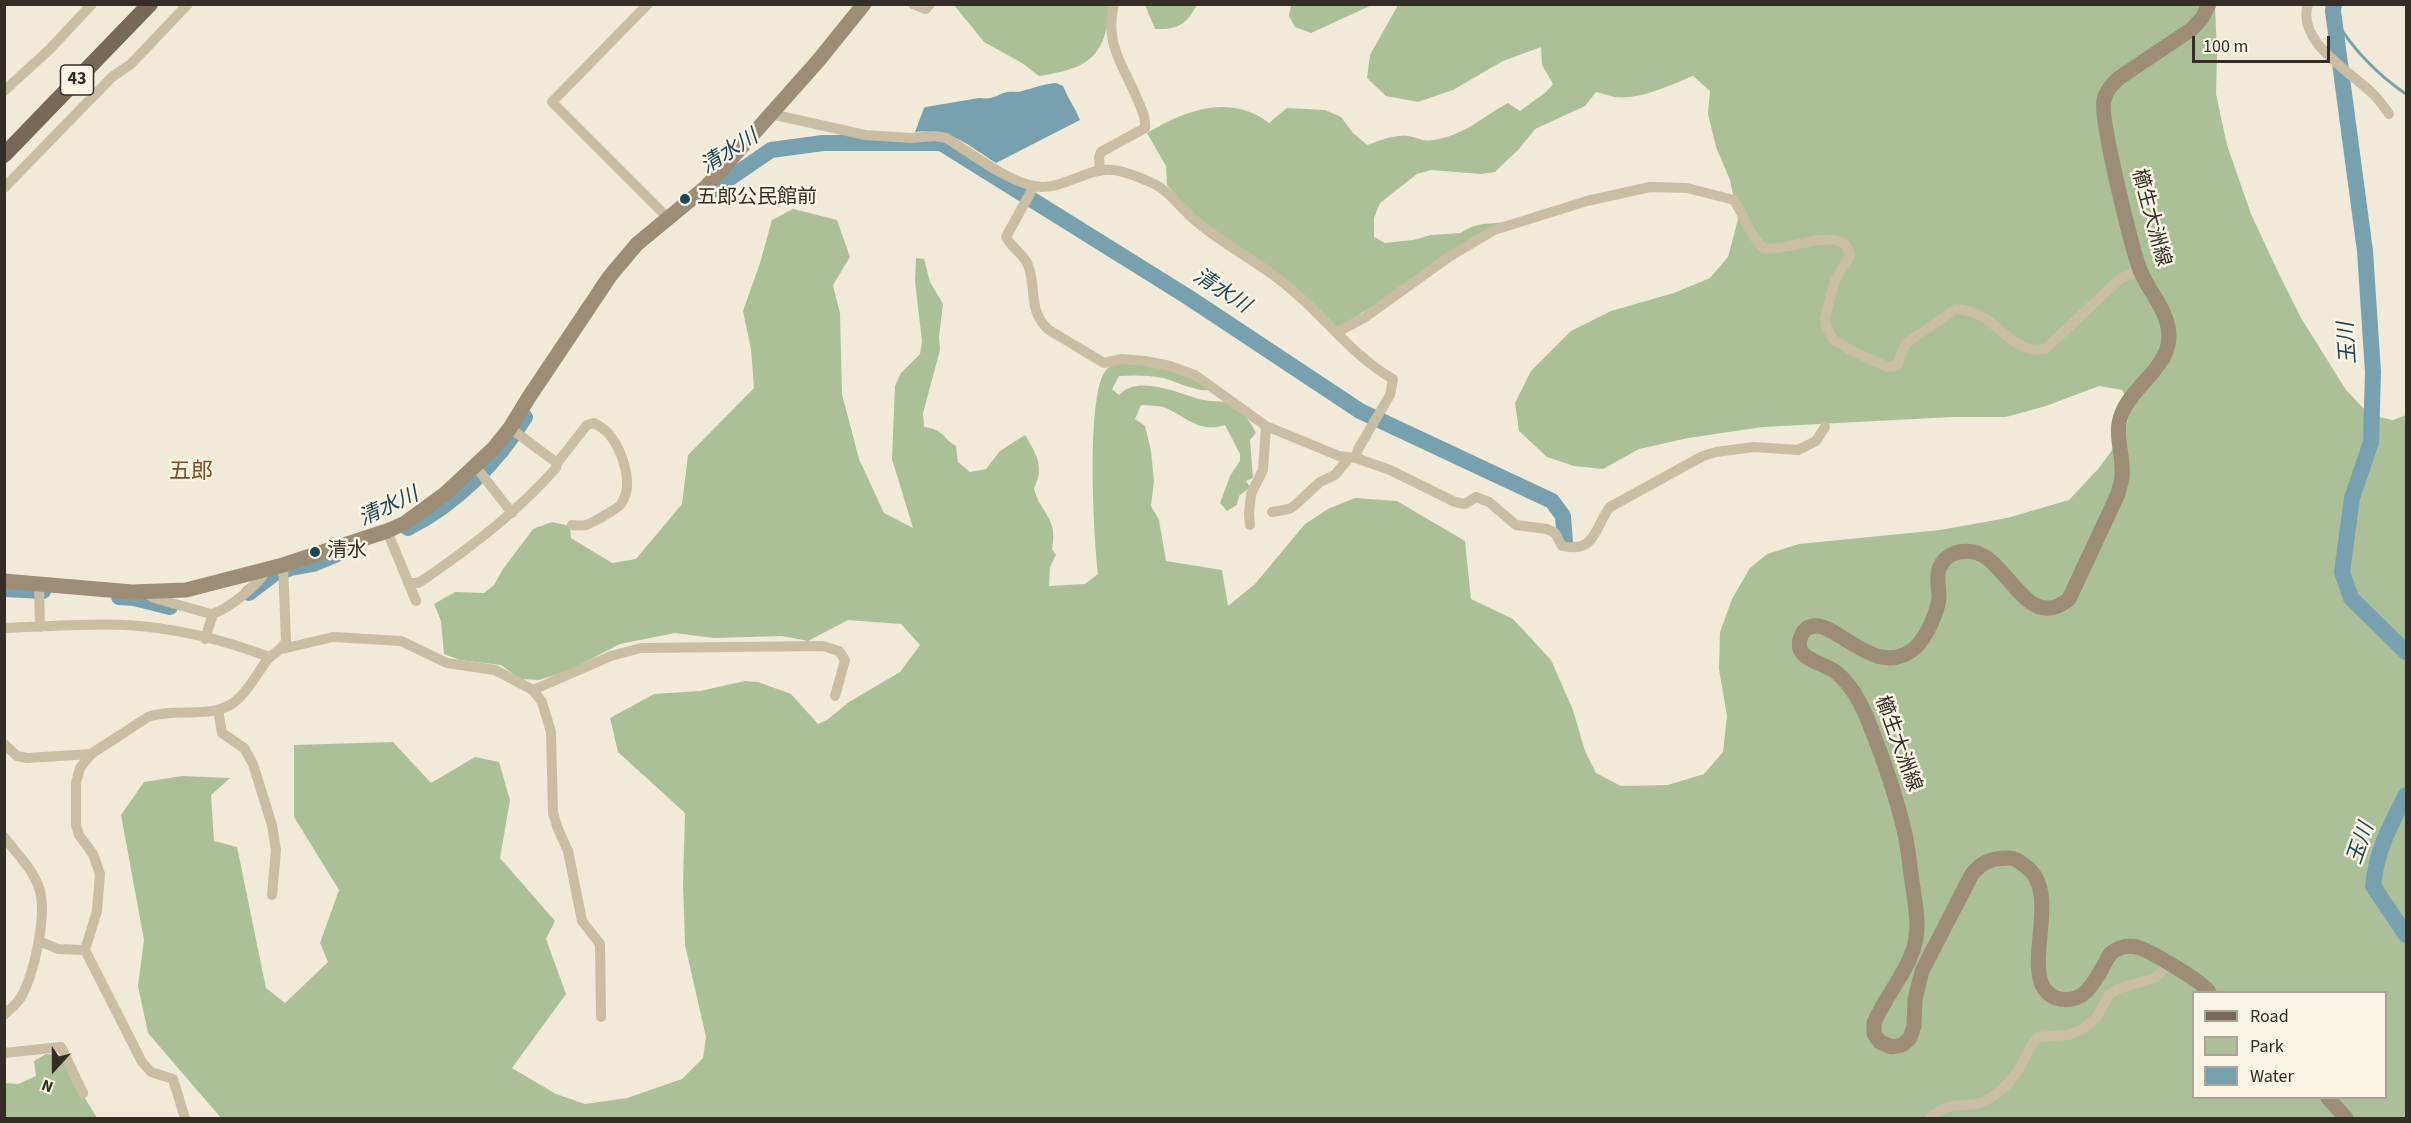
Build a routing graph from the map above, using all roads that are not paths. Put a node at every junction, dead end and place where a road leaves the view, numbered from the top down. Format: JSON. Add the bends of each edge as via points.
{"nodes":[{"id":1,"x":93,"y":4,"type":"edge"},
{"id":2,"x":150,"y":4,"type":"edge"},
{"id":3,"x":188,"y":4,"type":"edge"},
{"id":4,"x":648,"y":4,"type":"edge"},
{"id":5,"x":864,"y":4,"type":"edge"},
{"id":6,"x":914,"y":4,"type":"edge"},
{"id":7,"x":930,"y":4,"type":"edge"},
{"id":8,"x":1114,"y":4,"type":"edge"},
{"id":9,"x":2209,"y":4,"type":"edge"},
{"id":10,"x":2308,"y":4,"type":"edge"},
{"id":11,"x":4,"y":91,"type":"edge"},
{"id":12,"x":771,"y":114,"type":"junction"},
{"id":13,"x":2389,"y":114,"type":"dead end"},
{"id":14,"x":4,"y":155,"type":"edge"},
{"id":15,"x":1100,"y":171,"type":"junction"},
{"id":16,"x":1034,"y":186,"type":"junction"},
{"id":17,"x":4,"y":188,"type":"edge"},
{"id":18,"x":667,"y":217,"type":"junction"},
{"id":19,"x":2140,"y":269,"type":"junction"},
{"id":20,"x":1337,"y":332,"type":"junction"},
{"id":21,"x":1266,"y":426,"type":"junction"},
{"id":22,"x":1824,"y":427,"type":"dead end"},
{"id":23,"x":510,"y":428,"type":"junction"},
{"id":24,"x":1352,"y":458,"type":"junction"},
{"id":25,"x":557,"y":463,"type":"junction"},
{"id":26,"x":476,"y":467,"type":"junction"},
{"id":27,"x":512,"y":513,"type":"junction"},
{"id":28,"x":1272,"y":513,"type":"dead end"},
{"id":29,"x":572,"y":525,"type":"dead end"},
{"id":30,"x":1250,"y":525,"type":"dead end"},
{"id":31,"x":387,"y":531,"type":"junction"},
{"id":32,"x":283,"y":565,"type":"junction"},
{"id":33,"x":266,"y":570,"type":"junction"},
{"id":34,"x":4,"y":582,"type":"edge"},
{"id":35,"x":408,"y":583,"type":"junction"},
{"id":36,"x":39,"y":584,"type":"junction"},
{"id":37,"x":145,"y":592,"type":"junction"},
{"id":38,"x":416,"y":601,"type":"dead end"},
{"id":39,"x":213,"y":614,"type":"junction"},
{"id":40,"x":40,"y":627,"type":"junction"},
{"id":41,"x":4,"y":628,"type":"edge"},
{"id":42,"x":205,"y":639,"type":"junction"},
{"id":43,"x":282,"y":650,"type":"junction"},
{"id":44,"x":269,"y":657,"type":"junction"},
{"id":45,"x":533,"y":690,"type":"junction"},
{"id":46,"x":835,"y":696,"type":"dead end"},
{"id":47,"x":218,"y":710,"type":"junction"},
{"id":48,"x":4,"y":744,"type":"edge"},
{"id":49,"x":91,"y":754,"type":"junction"},
{"id":50,"x":4,"y":837,"type":"edge"},
{"id":51,"x":272,"y":895,"type":"dead end"},
{"id":52,"x":39,"y":941,"type":"junction"},
{"id":53,"x":85,"y":950,"type":"junction"},
{"id":54,"x":2169,"y":965,"type":"junction"},
{"id":55,"x":2207,"y":991,"type":"edge"},
{"id":56,"x":4,"y":1015,"type":"edge"},
{"id":57,"x":601,"y":1017,"type":"dead end"},
{"id":58,"x":4,"y":1053,"type":"edge"},
{"id":59,"x":83,"y":1093,"type":"dead end"},
{"id":60,"x":2329,"y":1099,"type":"edge"},
{"id":61,"x":185,"y":1119,"type":"edge"},
{"id":62,"x":1930,"y":1119,"type":"edge"},
{"id":63,"x":2346,"y":1119,"type":"edge"}],
"edges":[{"from":1,"to":11,"type":"street"},
{"from":2,"to":14,"type":"main road","number":"43"},
{"from":3,"to":17,"type":"street"},
{"from":4,"to":18,"type":"street","via":[[552,102]]},
{"from":5,"to":12,"type":"main road"},
{"from":6,"to":7,"type":"street","via":[[926,9]]},
{"from":8,"to":15,"type":"street","via":[[1113,46],[1146,120],[1145,128],[1101,152]]},
{"from":9,"to":19,"type":"main road","name":"櫛生大洲線","via":[[2192,29],[2119,78],[2103,101],[2110,149]]},
{"from":10,"to":13,"type":"street","via":[[2307,23],[2312,35],[2336,63],[2373,93]]},
{"from":12,"to":16,"type":"street","via":[[866,135],[946,138],[1011,177]]},
{"from":12,"to":18,"type":"main road","via":[[706,187]]},
{"from":15,"to":16,"type":"street","via":[[1061,184]]},
{"from":15,"to":20,"type":"street","via":[[1113,170],[1164,190],[1196,222],[1282,281]]},
{"from":16,"to":21,"type":"street","via":[[1006,237],[1027,263],[1042,324],[1104,363],[1122,359],[1144,361],[1195,375]]},
{"from":18,"to":23,"type":"main road","via":[[610,276]]},
{"from":19,"to":20,"type":"street","via":[[2120,279],[2045,349],[2020,347],[1984,318],[1956,309],[1905,344],[1897,366],[1888,367],[1834,340],[1827,327],[1835,280],[1850,256],[1845,244],[1822,241],[1764,249],[1751,236],[1734,200],[1688,188],[1650,187],[1587,201],[1494,231]]},
{"from":19,"to":54,"type":"main road","name":"櫛生大洲線","via":[[2169,329],[2168,346],[2162,361],[2121,413],[2117,429],[2122,476],[2118,494],[2069,599],[2052,607],[2028,602],[1993,564],[1978,553],[1964,551],[1950,554],[1942,563],[1938,574],[1939,599],[1926,636],[1907,653],[1892,658],[1871,655],[1824,626],[1812,625],[1799,640],[1807,658],[1838,674],[1857,696],[1906,836],[1917,936],[1874,1023],[1874,1034],[1880,1042],[1892,1047],[1910,1038],[1922,971],[1972,874],[1995,858],[2014,858],[2037,876],[2042,895],[2041,984],[2052,996],[2067,1001],[2083,996],[2116,948],[2139,948]]},
{"from":20,"to":24,"type":"street","via":[[1377,370],[1394,379],[1390,395]]},
{"from":21,"to":24,"type":"street","via":[[1338,456]]},
{"from":21,"to":30,"type":"street","via":[[1263,470],[1251,494]]},
{"from":22,"to":24,"type":"street","via":[[1816,441],[1798,450],[1754,447],[1703,456],[1610,507],[1595,537],[1569,548],[1562,546],[1555,533],[1547,529],[1516,525],[1489,502],[1476,497],[1465,504],[1455,502],[1390,470]]},
{"from":23,"to":25,"type":"street"},
{"from":23,"to":26,"type":"main road"},
{"from":24,"to":28,"type":"street","via":[[1294,506]]},
{"from":25,"to":27,"type":"street"},
{"from":25,"to":29,"type":"street","via":[[587,425],[594,423],[611,438],[626,472],[627,489],[621,504],[585,527]]},
{"from":26,"to":27,"type":"street"},
{"from":26,"to":31,"type":"main road","via":[[446,494]]},
{"from":27,"to":35,"type":"street","via":[[429,576],[418,583]]},
{"from":31,"to":32,"type":"main road"},
{"from":31,"to":35,"type":"street"},
{"from":32,"to":33,"type":"main road"},
{"from":32,"to":43,"type":"street","via":[[286,640]]},
{"from":33,"to":37,"type":"main road","via":[[186,590]]},
{"from":33,"to":39,"type":"street","via":[[239,597]]},
{"from":34,"to":36,"type":"main road"},
{"from":35,"to":38,"type":"street"},
{"from":36,"to":37,"type":"main road"},
{"from":36,"to":40,"type":"street"},
{"from":37,"to":39,"type":"street"},
{"from":39,"to":42,"type":"street"},
{"from":40,"to":41,"type":"street"},
{"from":40,"to":42,"type":"street","via":[[124,625]]},
{"from":42,"to":44,"type":"street"},
{"from":43,"to":44,"type":"street"},
{"from":43,"to":45,"type":"street","via":[[333,637],[401,641],[447,663],[495,670]]},
{"from":44,"to":47,"type":"street","via":[[239,698]]},
{"from":45,"to":46,"type":"street","via":[[611,656],[641,648],[824,646],[839,651],[845,660]]},
{"from":45,"to":57,"type":"street","via":[[542,702],[550,732],[553,813],[568,851],[582,921],[600,944]]},
{"from":47,"to":49,"type":"street","via":[[158,713]]},
{"from":47,"to":51,"type":"street","via":[[222,733],[244,748],[253,764],[272,825],[276,850]]},
{"from":48,"to":49,"type":"street","via":[[17,756],[27,758]]},
{"from":49,"to":53,"type":"street","via":[[80,768],[76,783],[76,825],[100,874],[97,911]]},
{"from":50,"to":52,"type":"street","via":[[40,890]]},
{"from":52,"to":53,"type":"street","via":[[58,949]]},
{"from":52,"to":56,"type":"street","via":[[20,999]]},
{"from":53,"to":61,"type":"street","via":[[142,1062],[151,1072],[173,1079]]},
{"from":54,"to":55,"type":"main road","name":"櫛生大洲線","via":[[2200,982]]},
{"from":54,"to":62,"type":"street","via":[[2155,978],[2117,989],[2096,1018],[2081,1030],[2038,1037],[2012,1080],[1988,1100],[1941,1108]]},
{"from":58,"to":59,"type":"street","via":[[61,1047]]},
{"from":60,"to":63,"type":"main road"}]}
